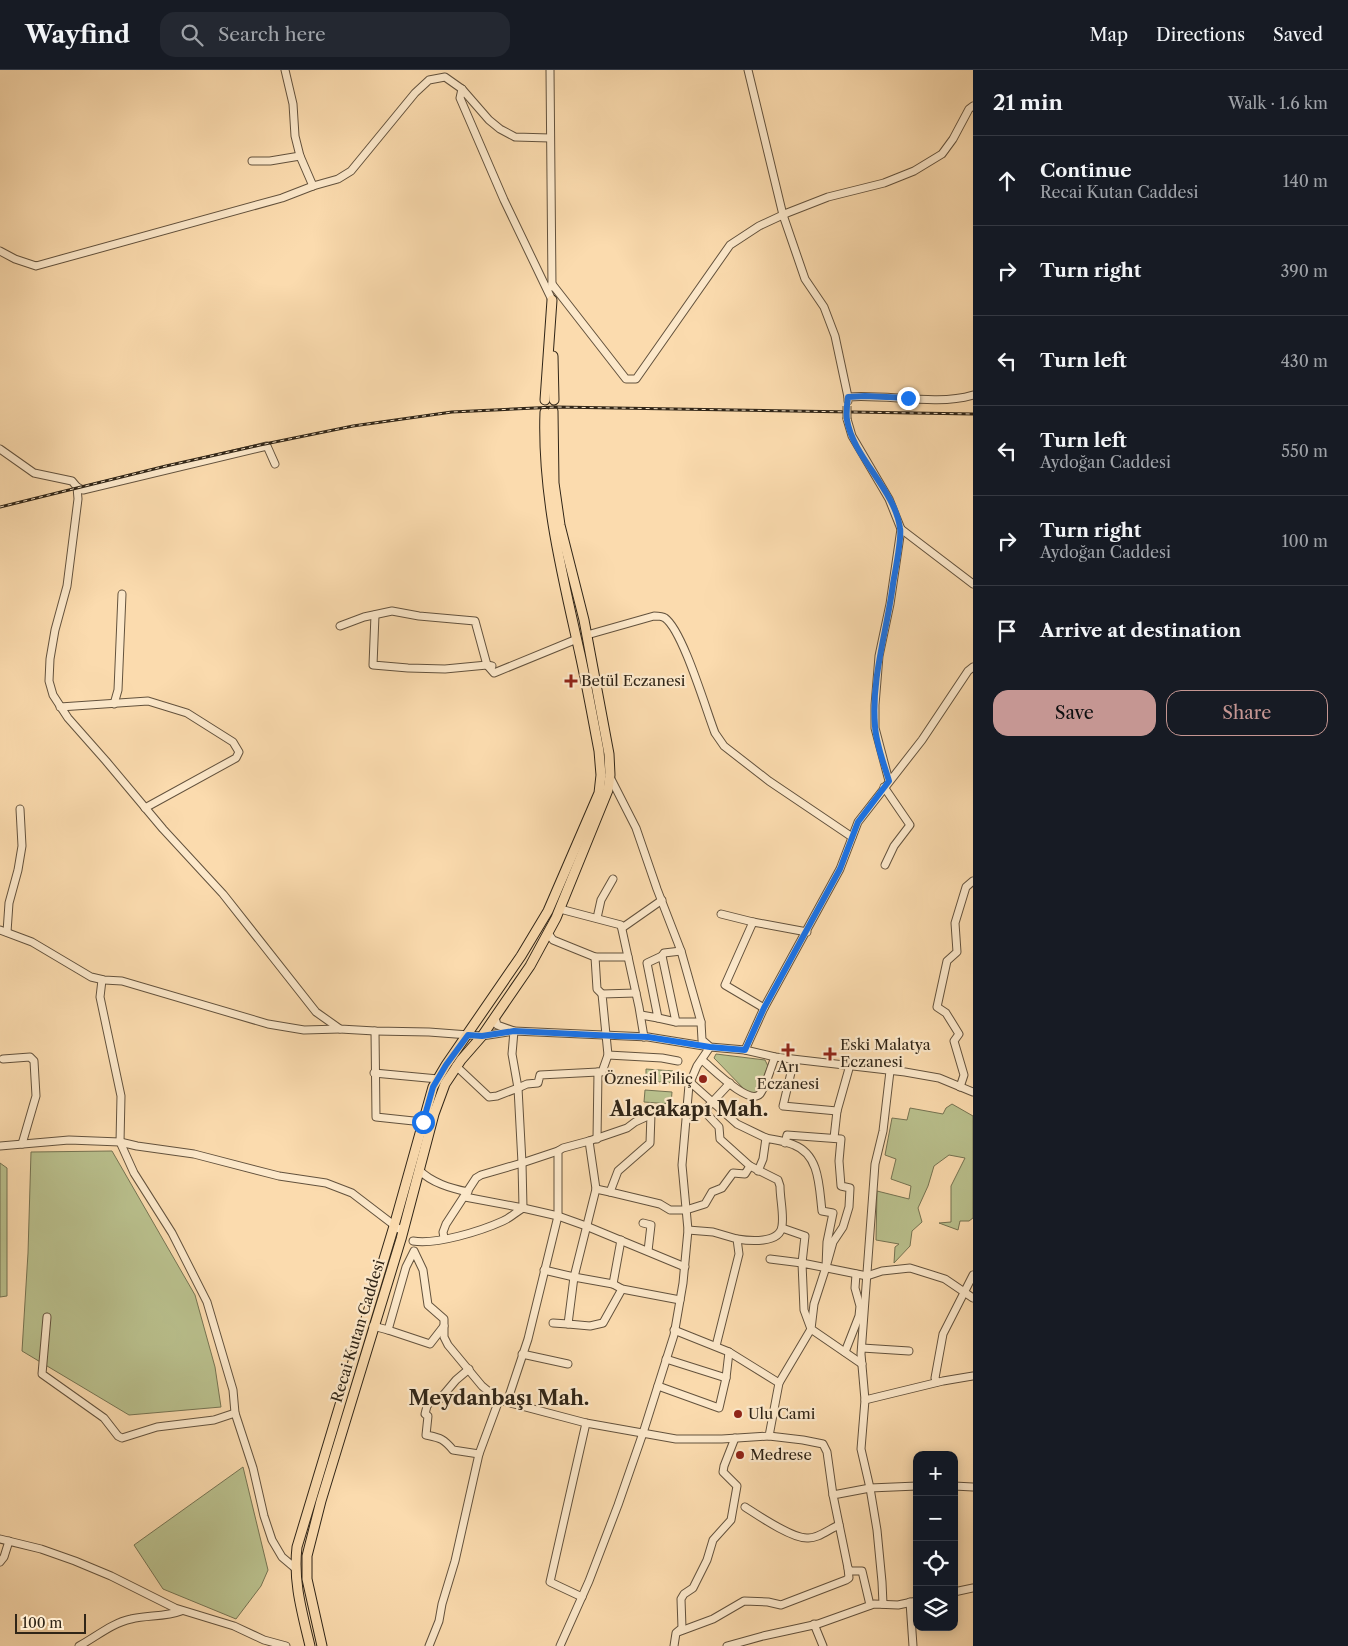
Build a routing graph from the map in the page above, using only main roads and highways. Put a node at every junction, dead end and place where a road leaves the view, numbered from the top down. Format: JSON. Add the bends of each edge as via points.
{"nodes":[{"id":1,"x":552,"y":300,"type":"road end"},
{"id":2,"x":549,"y":400,"type":"dead end"},
{"id":3,"x":606,"y":775,"type":"junction"},
{"id":4,"x":310,"y":1646,"type":"edge"},
{"id":5,"x":322,"y":1646,"type":"edge"}],
"edges":[{"from":1,"to":2,"type":"main road"},
{"from":3,"to":3,"type":"main road","via":[[608,754],[587,635],[560,525],[549,412],[545,458],[548,492],[567,599]]},
{"from":3,"to":4,"type":"main road","name":"Recai Kutan Caddesi","via":[[548,911],[522,956],[433,1087],[296,1547],[297,1588]]},
{"from":3,"to":5,"type":"main road","name":"Recai Kutan Caddesi","via":[[608,790],[548,933],[530,966],[482,1036],[456,1066],[434,1114],[419,1170],[408,1239],[373,1326],[307,1556],[307,1579]]}]}
